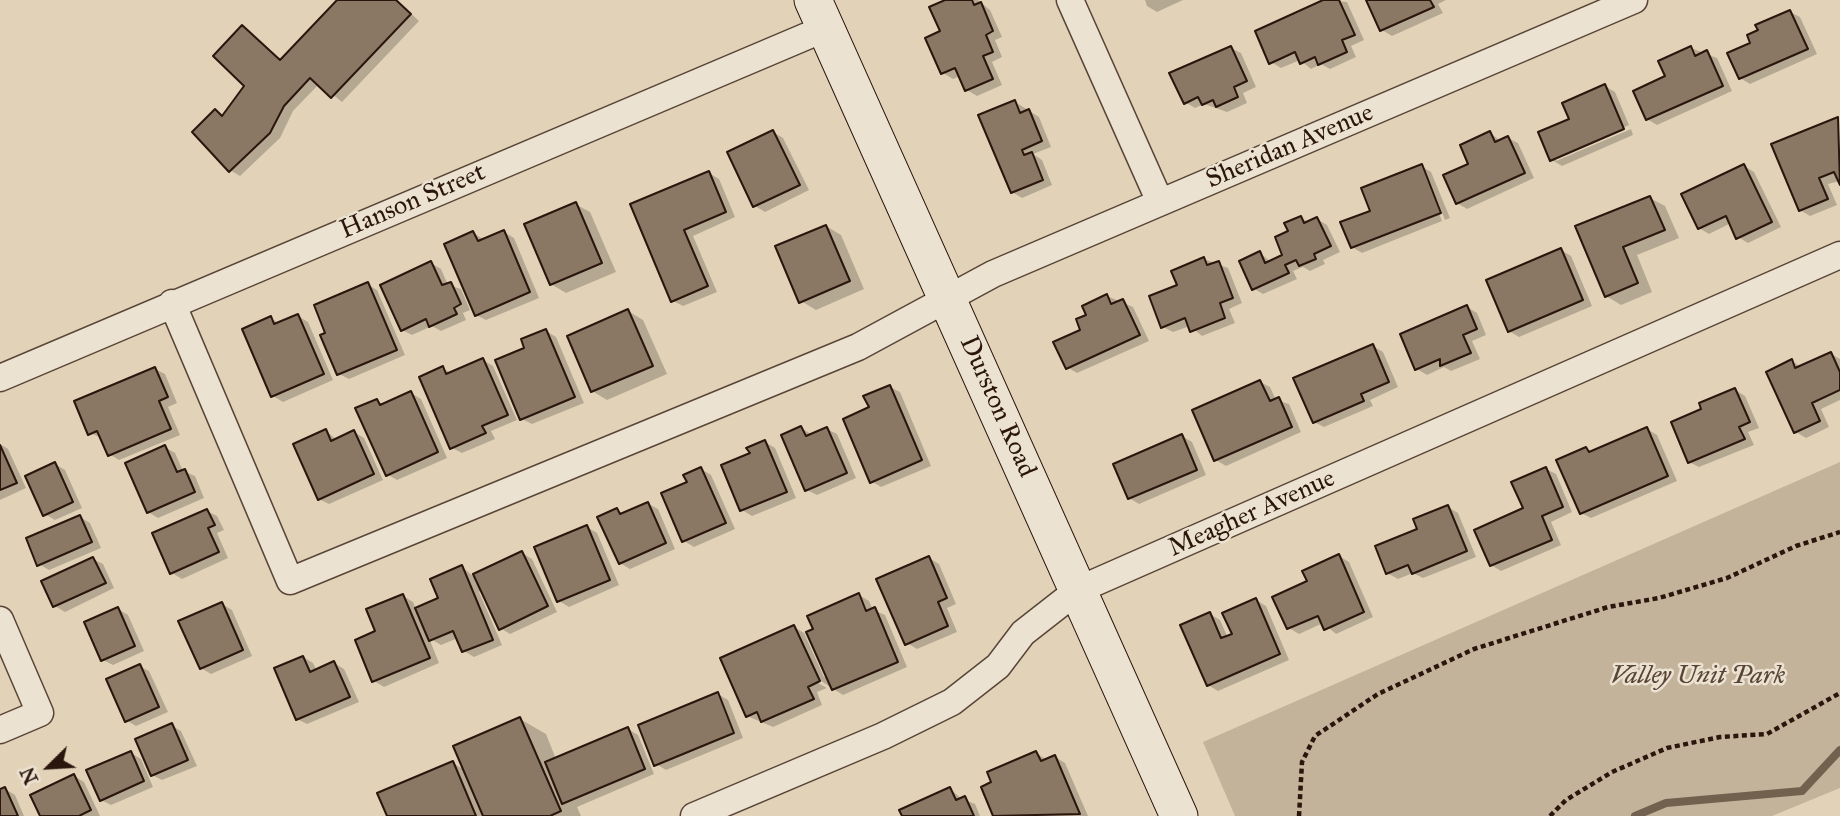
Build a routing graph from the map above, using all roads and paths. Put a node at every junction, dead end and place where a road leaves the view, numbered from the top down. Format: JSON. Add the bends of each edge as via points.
{"nodes":[{"id":1,"x":1070,"y":0,"type":"edge"},
{"id":2,"x":1634,"y":0,"type":"edge"},
{"id":3,"x":819,"y":14,"type":"edge"},
{"id":4,"x":1160,"y":202,"type":"junction"},
{"id":5,"x":1840,"y":255,"type":"edge"},
{"id":6,"x":948,"y":297,"type":"junction"},
{"id":7,"x":172,"y":303,"type":"junction"},
{"id":8,"x":0,"y":378,"type":"edge"},
{"id":9,"x":1840,"y":532,"type":"edge"},
{"id":10,"x":1078,"y":590,"type":"junction"},
{"id":11,"x":0,"y":620,"type":"edge"},
{"id":12,"x":1840,"y":693,"type":"edge"},
{"id":13,"x":0,"y":730,"type":"edge"},
{"id":14,"x":694,"y":816,"type":"edge"},
{"id":15,"x":1179,"y":816,"type":"edge"},
{"id":16,"x":1299,"y":816,"type":"edge"},
{"id":17,"x":1550,"y":816,"type":"edge"}],
"edges":[{"from":1,"to":4,"type":"street"},
{"from":2,"to":4,"type":"street","name":"Sheridan Avenue"},
{"from":3,"to":6,"type":"main road","name":"Durston Road"},
{"from":3,"to":7,"type":"street","name":"Hanson Street"},
{"from":4,"to":6,"type":"street","name":"Sheridan Avenue"},
{"from":5,"to":10,"type":"street","name":"Meagher Avenue"},
{"from":6,"to":7,"type":"street","name":"Sheridan Avenue","via":[[858,346],[290,581]]},
{"from":6,"to":10,"type":"main road","name":"Durston Road"},
{"from":7,"to":8,"type":"street","name":"Hanson Street"},
{"from":9,"to":16,"type":"path","via":[[1796,546],[1727,578],[1608,607],[1474,649],[1378,694],[1315,736],[1302,762]]},
{"from":10,"to":14,"type":"street","name":"Meagher Avenue","via":[[1023,633],[998,666],[952,702]]},
{"from":10,"to":15,"type":"main road","name":"Durston Road"},
{"from":11,"to":13,"type":"street","via":[[40,713]]},
{"from":12,"to":17,"type":"path","via":[[1767,734],[1720,737],[1656,753],[1612,772],[1566,800]]}]}
